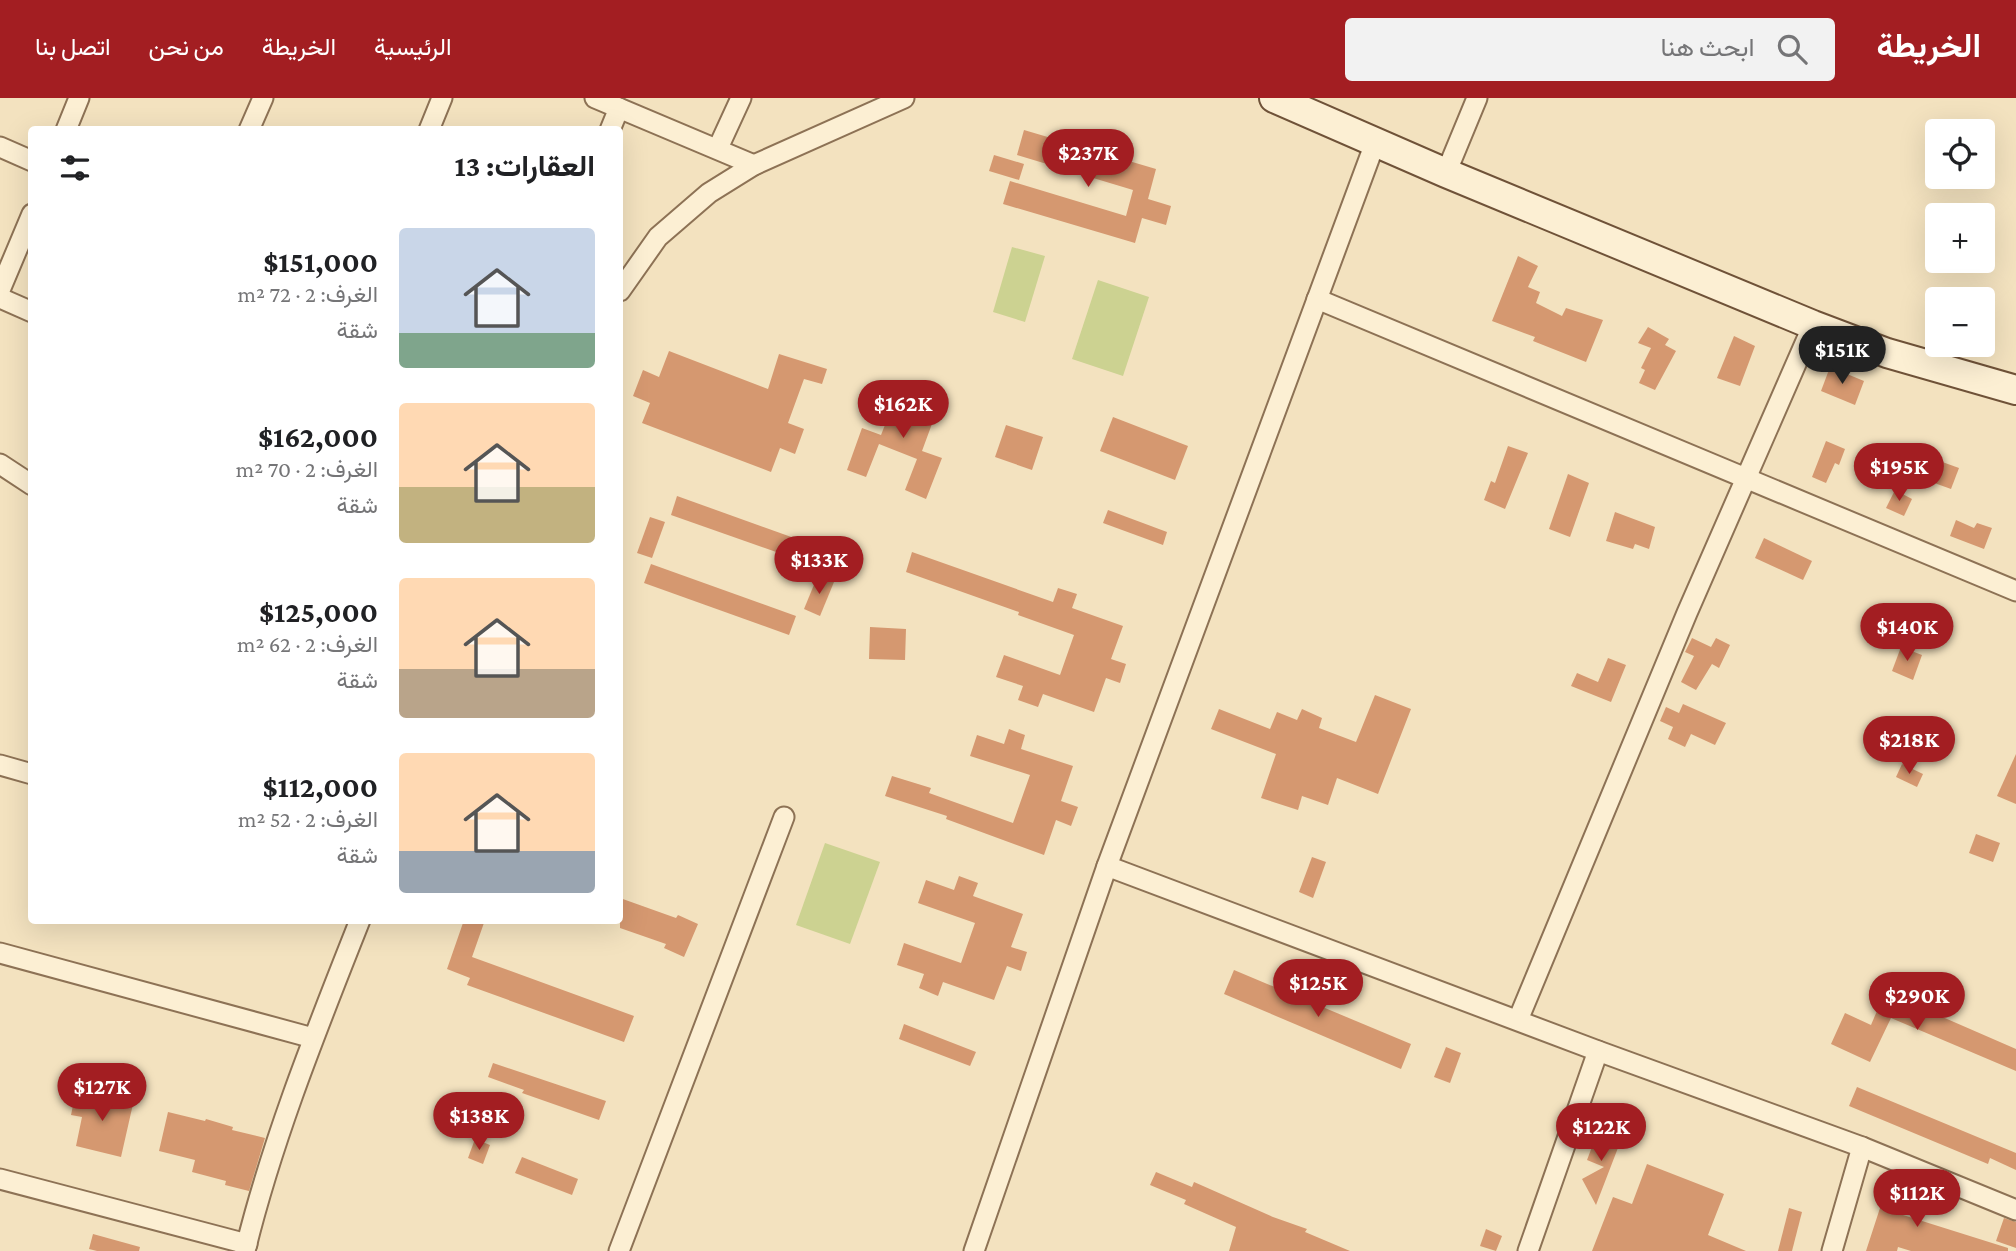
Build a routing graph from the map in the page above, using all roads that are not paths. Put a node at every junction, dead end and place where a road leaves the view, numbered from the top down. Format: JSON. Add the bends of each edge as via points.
{"nodes":[{"id":1,"x":79,"y":98,"type":"edge"},
{"id":2,"x":263,"y":98,"type":"edge"},
{"id":3,"x":442,"y":98,"type":"edge"},
{"id":4,"x":595,"y":98,"type":"edge"},
{"id":5,"x":741,"y":98,"type":"edge"},
{"id":6,"x":904,"y":98,"type":"edge"},
{"id":7,"x":1274,"y":98,"type":"edge"},
{"id":8,"x":1473,"y":102,"type":"edge"},
{"id":9,"x":619,"y":108,"type":"junction"},
{"id":10,"x":68,"y":126,"type":"edge"},
{"id":11,"x":251,"y":126,"type":"edge"},
{"id":12,"x":431,"y":126,"type":"edge"},
{"id":13,"x":612,"y":126,"type":"edge"},
{"id":14,"x":1376,"y":142,"type":"junction"},
{"id":15,"x":0,"y":147,"type":"edge"},
{"id":16,"x":718,"y":148,"type":"junction"},
{"id":17,"x":28,"y":159,"type":"edge"},
{"id":18,"x":754,"y":165,"type":"junction"},
{"id":19,"x":1446,"y":173,"type":"junction"},
{"id":20,"x":28,"y":224,"type":"edge"},
{"id":21,"x":623,"y":287,"type":"edge"},
{"id":22,"x":0,"y":290,"type":"edge"},
{"id":23,"x":0,"y":298,"type":"edge"},
{"id":24,"x":1317,"y":299,"type":"junction"},
{"id":25,"x":28,"y":310,"type":"edge"},
{"id":26,"x":1813,"y":325,"type":"junction"},
{"id":27,"x":2016,"y":390,"type":"edge"},
{"id":28,"x":0,"y":464,"type":"edge"},
{"id":29,"x":1745,"y":478,"type":"junction"},
{"id":30,"x":28,"y":482,"type":"edge"},
{"id":31,"x":2016,"y":591,"type":"edge"},
{"id":32,"x":0,"y":765,"type":"edge"},
{"id":33,"x":28,"y":773,"type":"edge"},
{"id":34,"x":784,"y":817,"type":"dead end"},
{"id":35,"x":1107,"y":866,"type":"junction"},
{"id":36,"x":358,"y":924,"type":"edge"},
{"id":37,"x":0,"y":953,"type":"edge"},
{"id":38,"x":1518,"y":1020,"type":"junction"},
{"id":39,"x":313,"y":1038,"type":"junction"},
{"id":40,"x":1598,"y":1051,"type":"junction"},
{"id":41,"x":1862,"y":1147,"type":"junction"},
{"id":42,"x":0,"y":1180,"type":"edge"},
{"id":43,"x":2016,"y":1210,"type":"edge"},
{"id":44,"x":246,"y":1247,"type":"edge"},
{"id":45,"x":619,"y":1251,"type":"edge"},
{"id":46,"x":974,"y":1251,"type":"edge"},
{"id":47,"x":1528,"y":1251,"type":"edge"},
{"id":48,"x":1832,"y":1251,"type":"edge"}],
"edges":[{"from":1,"to":10,"type":"street"},
{"from":2,"to":11,"type":"street"},
{"from":3,"to":12,"type":"street"},
{"from":4,"to":9,"type":"street"},
{"from":5,"to":16,"type":"street"},
{"from":6,"to":18,"type":"street"},
{"from":7,"to":14,"type":"street"},
{"from":8,"to":19,"type":"street"},
{"from":9,"to":13,"type":"street"},
{"from":9,"to":16,"type":"street"},
{"from":14,"to":19,"type":"street"},
{"from":14,"to":24,"type":"street"},
{"from":15,"to":17,"type":"street"},
{"from":16,"to":18,"type":"street"},
{"from":18,"to":21,"type":"street","via":[[709,193],[658,237]]},
{"from":19,"to":26,"type":"street"},
{"from":20,"to":22,"type":"street"},
{"from":23,"to":25,"type":"street"},
{"from":24,"to":29,"type":"street"},
{"from":24,"to":35,"type":"street"},
{"from":26,"to":27,"type":"street","via":[[1887,353]]},
{"from":26,"to":29,"type":"street"},
{"from":28,"to":30,"type":"street"},
{"from":29,"to":31,"type":"street"},
{"from":29,"to":38,"type":"street"},
{"from":32,"to":33,"type":"street"},
{"from":34,"to":45,"type":"street"},
{"from":35,"to":38,"type":"street"},
{"from":35,"to":46,"type":"street"},
{"from":36,"to":39,"type":"street"},
{"from":37,"to":39,"type":"street"},
{"from":38,"to":40,"type":"street"},
{"from":39,"to":44,"type":"street","via":[[265,1174]]},
{"from":40,"to":41,"type":"street"},
{"from":40,"to":47,"type":"street"},
{"from":41,"to":43,"type":"street"},
{"from":41,"to":48,"type":"street"},
{"from":42,"to":44,"type":"street"}]}
